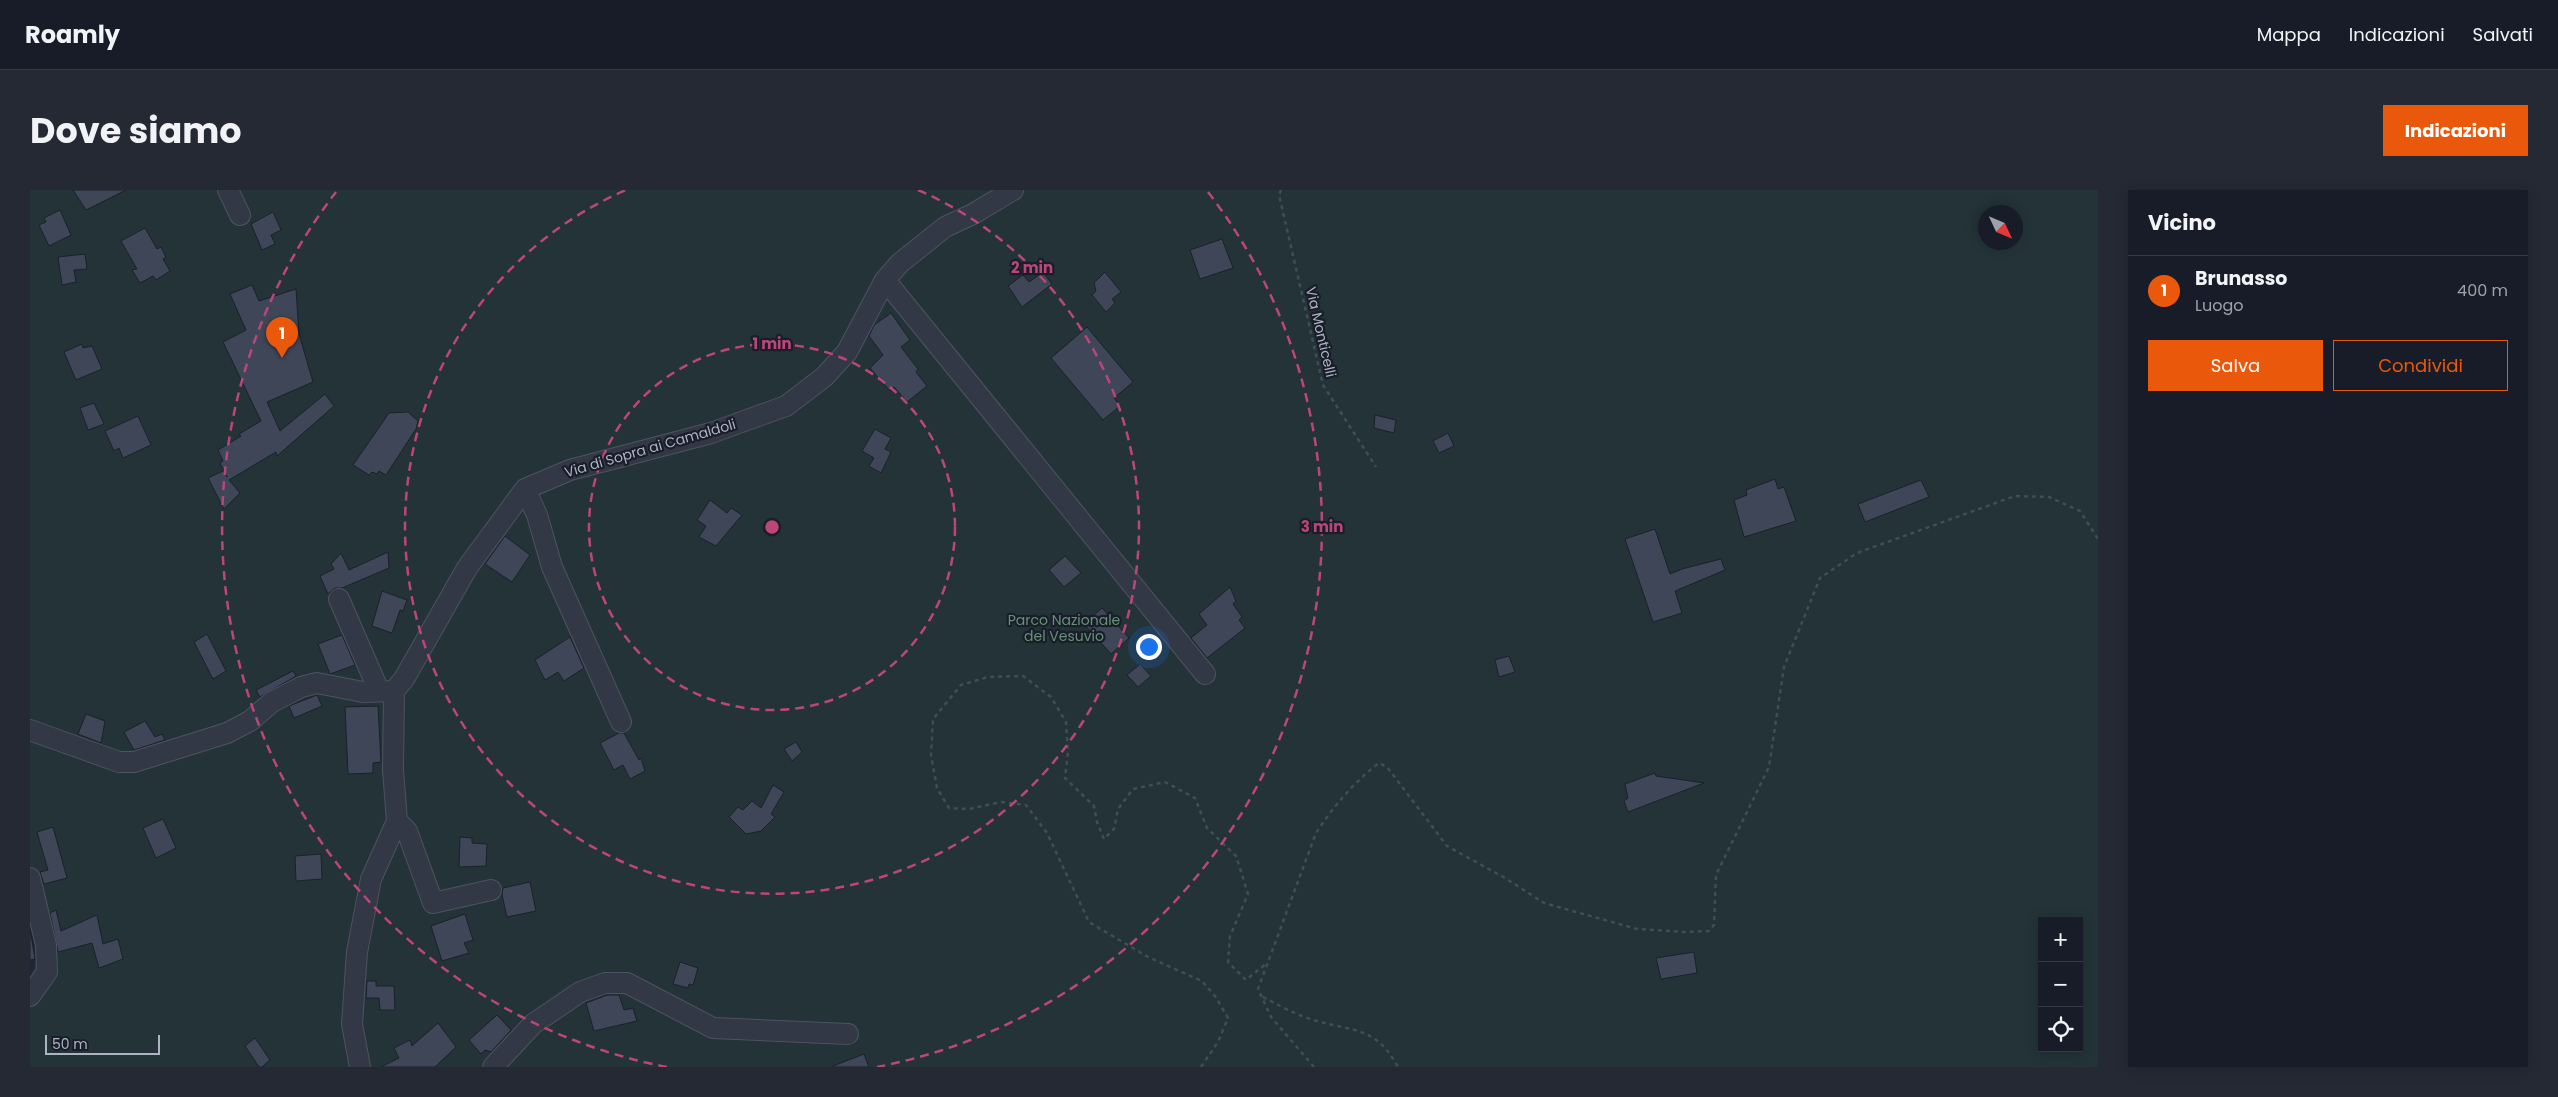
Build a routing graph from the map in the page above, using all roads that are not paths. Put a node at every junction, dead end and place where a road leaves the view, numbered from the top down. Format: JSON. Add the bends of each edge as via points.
{"nodes":[{"id":1,"x":228,"y":190,"type":"edge"},
{"id":2,"x":1013,"y":190,"type":"edge"},
{"id":3,"x":240,"y":215,"type":"dead end"},
{"id":4,"x":885,"y":280,"type":"junction"},
{"id":5,"x":525,"y":489,"type":"junction"},
{"id":6,"x":339,"y":599,"type":"dead end"},
{"id":7,"x":1205,"y":674,"type":"dead end"},
{"id":8,"x":386,"y":691,"type":"junction"},
{"id":9,"x":621,"y":722,"type":"dead end"},
{"id":10,"x":30,"y":730,"type":"edge"},
{"id":11,"x":397,"y":821,"type":"junction"},
{"id":12,"x":30,"y":878,"type":"edge"},
{"id":13,"x":490,"y":890,"type":"dead end"},
{"id":14,"x":30,"y":996,"type":"edge"},
{"id":15,"x":848,"y":1034,"type":"dead end"},
{"id":16,"x":360,"y":1067,"type":"edge"},
{"id":17,"x":493,"y":1067,"type":"edge"}],
"edges":[{"from":1,"to":3,"type":"street"},
{"from":2,"to":4,"type":"street","name":"Via di Sopra ai Camaldoli","via":[[945,227],[900,263]]},
{"from":4,"to":5,"type":"street","name":"Via di Sopra ai Camaldoli","via":[[847,352],[824,377],[786,406],[711,433],[570,470]]},
{"from":4,"to":7,"type":"street"},
{"from":5,"to":8,"type":"street","via":[[467,568],[404,679]]},
{"from":5,"to":9,"type":"street","via":[[537,515],[552,567]]},
{"from":6,"to":8,"type":"street"},
{"from":8,"to":10,"type":"street","via":[[363,692],[316,683],[272,702],[250,721],[227,733],[134,762],[118,762]]},
{"from":8,"to":11,"type":"street"},
{"from":11,"to":13,"type":"street","via":[[408,831],[434,903]]},
{"from":11,"to":16,"type":"street","via":[[371,879],[357,952],[352,1024]]},
{"from":12,"to":14,"type":"street","via":[[46,945],[47,972]]},
{"from":15,"to":17,"type":"street","via":[[713,1028],[627,983],[605,983],[580,992],[533,1024]]}]}
